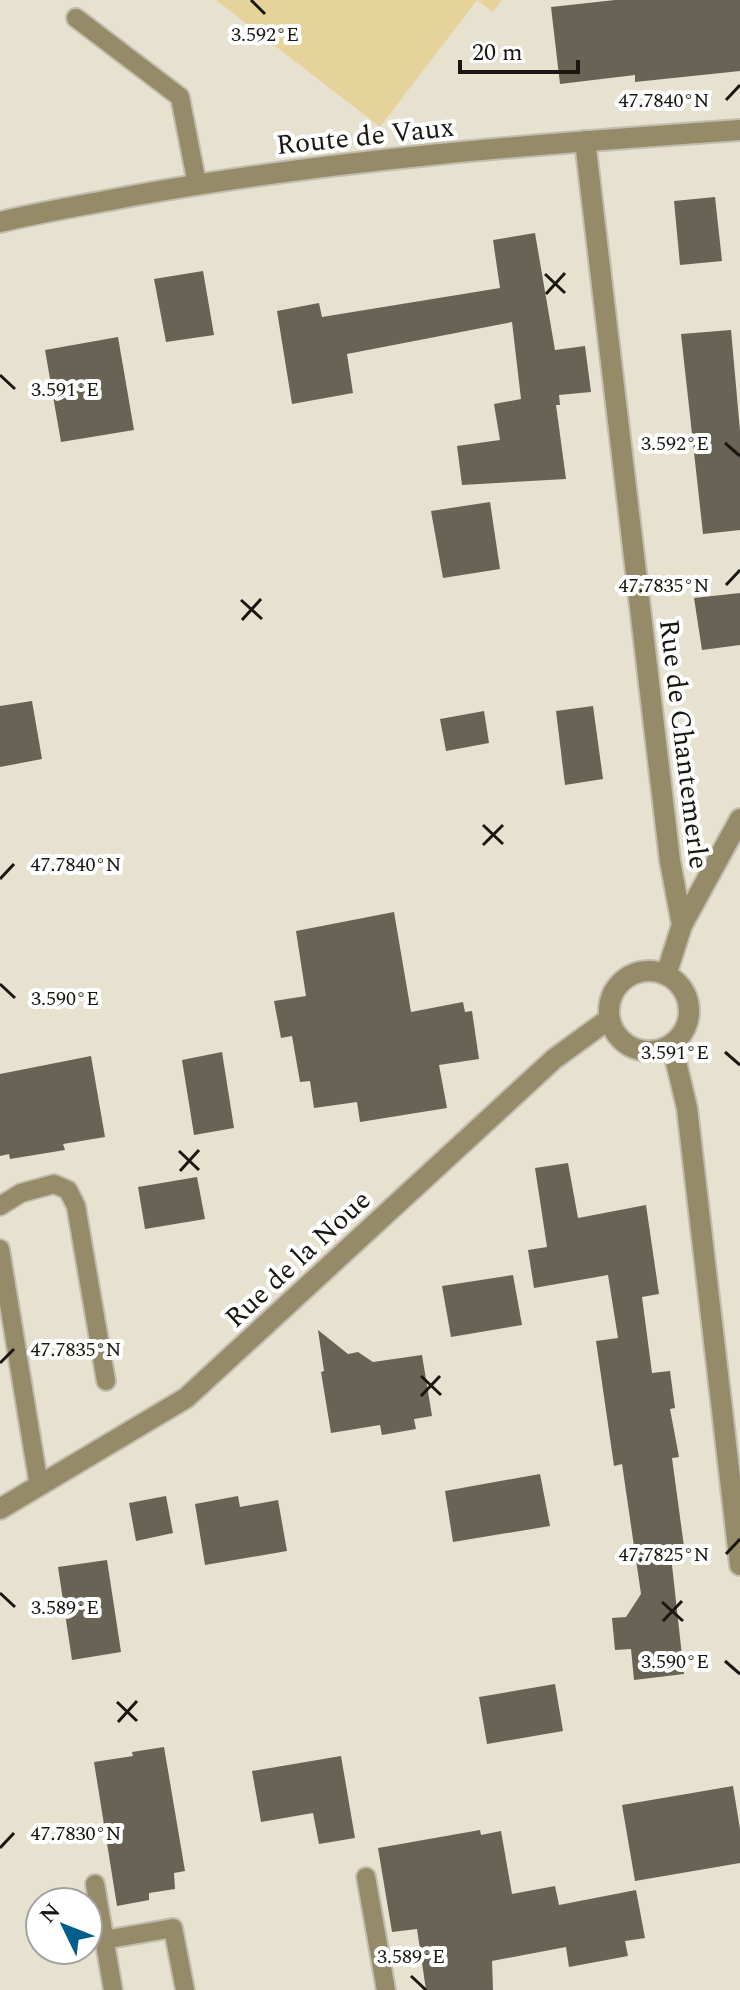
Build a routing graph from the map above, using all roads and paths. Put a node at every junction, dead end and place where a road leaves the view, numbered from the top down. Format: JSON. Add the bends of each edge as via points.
{"nodes":[{"id":1,"x":76,"y":18,"type":"dead end"},
{"id":2,"x":740,"y":130,"type":"edge"},
{"id":3,"x":585,"y":141,"type":"junction"},
{"id":4,"x":197,"y":184,"type":"junction"},
{"id":5,"x":0,"y":222,"type":"edge"},
{"id":6,"x":740,"y":819,"type":"edge"},
{"id":7,"x":682,"y":925,"type":"junction"},
{"id":8,"x":666,"y":975,"type":"junction"},
{"id":9,"x":609,"y":1019,"type":"junction"},
{"id":10,"x":672,"y":1045,"type":"junction"},
{"id":11,"x":0,"y":1206,"type":"edge"},
{"id":12,"x":0,"y":1249,"type":"edge"},
{"id":13,"x":106,"y":1381,"type":"dead end"},
{"id":14,"x":39,"y":1486,"type":"junction"},
{"id":15,"x":0,"y":1509,"type":"edge"},
{"id":16,"x":740,"y":1565,"type":"edge"},
{"id":17,"x":366,"y":1877,"type":"dead end"},
{"id":18,"x":104,"y":1940,"type":"joint"},
{"id":19,"x":113,"y":1990,"type":"edge"},
{"id":20,"x":185,"y":1990,"type":"edge"},
{"id":21,"x":386,"y":1990,"type":"edge"}],
"edges":[{"from":1,"to":4,"type":"lane","via":[[180,97]]},
{"from":2,"to":3,"type":"street","name":"Route de Vaux"},
{"from":3,"to":4,"type":"street","name":"Route de Vaux"},
{"from":3,"to":7,"type":"street","name":"Rue de Chantemerle","via":[[665,821]]},
{"from":4,"to":5,"type":"street","name":"Route de Vaux"},
{"from":6,"to":7,"type":"street"},
{"from":7,"to":8,"type":"street"},
{"from":8,"to":9,"type":"street","via":[[633,974],[622,982],[609,1004]]},
{"from":8,"to":10,"type":"street","via":[[686,994],[690,1010],[682,1035]]},
{"from":9,"to":10,"type":"street","via":[[622,1042],[640,1051]]},
{"from":9,"to":14,"type":"street","name":"Rue de la Noue","via":[[554,1059],[186,1398]]},
{"from":10,"to":16,"type":"street","via":[[687,1108]]},
{"from":11,"to":13,"type":"lane","via":[[21,1193],[54,1184],[68,1190],[76,1206]]},
{"from":12,"to":14,"type":"lane"},
{"from":14,"to":15,"type":"street","name":"Rue de la Noue"},
{"from":17,"to":21,"type":"lane"},
{"from":18,"to":19,"type":"lane"},
{"from":18,"to":20,"type":"lane","via":[[173,1928]]}]}
